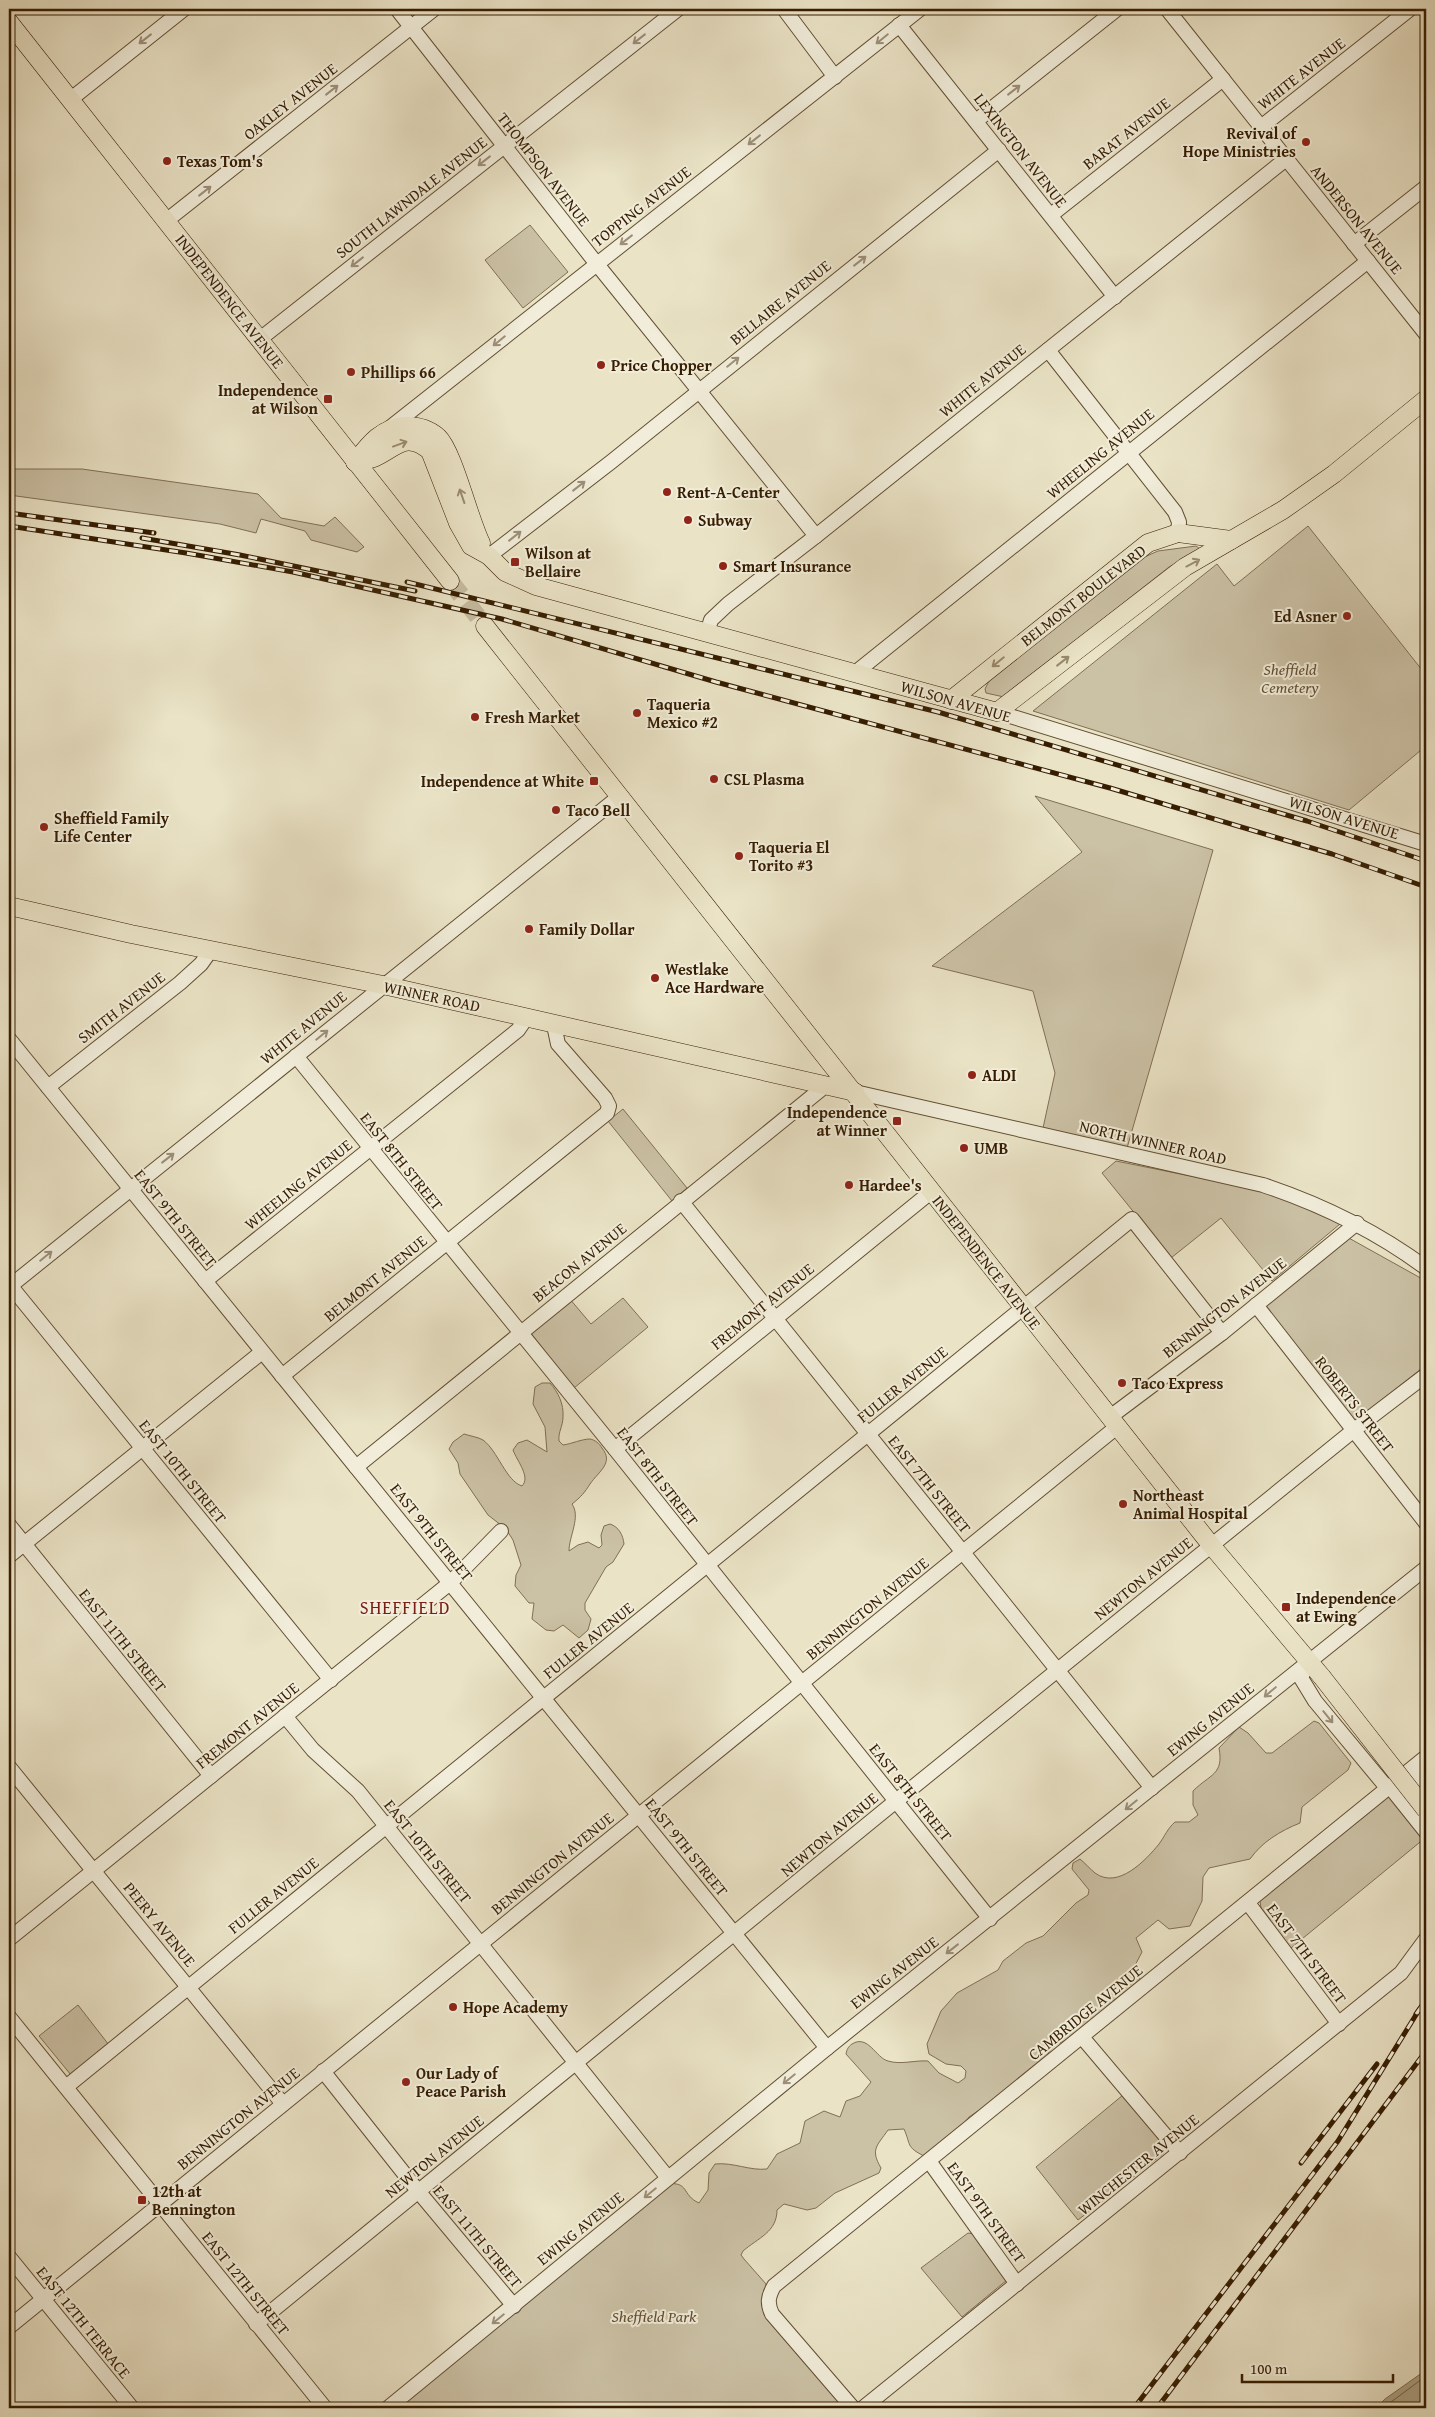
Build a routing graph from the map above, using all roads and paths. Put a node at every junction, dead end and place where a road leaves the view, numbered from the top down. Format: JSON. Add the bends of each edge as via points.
{"nodes":[{"id":1,"x":184,"y":9,"type":"edge"},
{"id":2,"x":397,"y":9,"type":"edge"},
{"id":3,"x":434,"y":9,"type":"edge"},
{"id":4,"x":678,"y":9,"type":"edge"},
{"id":5,"x":784,"y":9,"type":"edge"},
{"id":6,"x":920,"y":9,"type":"edge"},
{"id":7,"x":1117,"y":9,"type":"edge"},
{"id":8,"x":1167,"y":9,"type":"edge"},
{"id":9,"x":1410,"y":9,"type":"edge"},
{"id":10,"x":9,"y":22,"type":"edge"},
{"id":11,"x":899,"y":25,"type":"junction"},
{"id":12,"x":412,"y":27,"type":"junction"},
{"id":13,"x":835,"y":76,"type":"junction"},
{"id":14,"x":1223,"y":79,"type":"junction"},
{"id":15,"x":71,"y":99,"type":"junction"},
{"id":16,"x":976,"y":121,"type":"junction"},
{"id":17,"x":1260,"y":127,"type":"junction"},
{"id":18,"x":504,"y":146,"type":"junction"},
{"id":19,"x":999,"y":150,"type":"junction"},
{"id":20,"x":1286,"y":159,"type":"junction"},
{"id":21,"x":1426,"y":187,"type":"edge"},
{"id":22,"x":1051,"y":215,"type":"junction"},
{"id":23,"x":166,"y":221,"type":"junction"},
{"id":24,"x":1354,"y":244,"type":"junction"},
{"id":25,"x":1368,"y":261,"type":"junction"},
{"id":26,"x":596,"y":263,"type":"junction"},
{"id":27,"x":1115,"y":297,"type":"junction"},
{"id":28,"x":1426,"y":334,"type":"edge"},
{"id":29,"x":260,"y":339,"type":"junction"},
{"id":30,"x":1048,"y":350,"type":"junction"},
{"id":31,"x":698,"y":390,"type":"junction"},
{"id":32,"x":1426,"y":399,"type":"edge"},
{"id":33,"x":386,"y":432,"type":"junction"},
{"id":34,"x":1129,"y":452,"type":"junction"},
{"id":35,"x":355,"y":462,"type":"junction"},
{"id":36,"x":1178,"y":533,"type":"junction"},
{"id":37,"x":816,"y":536,"type":"junction"},
{"id":38,"x":1231,"y":540,"type":"junction"},
{"id":39,"x":489,"y":556,"type":"junction"},
{"id":40,"x":450,"y":581,"type":"tunnel mouth"},
{"id":41,"x":485,"y":626,"type":"tunnel mouth"},
{"id":42,"x":706,"y":633,"type":"junction"},
{"id":43,"x":855,"y":673,"type":"junction"},
{"id":44,"x":951,"y":700,"type":"junction"},
{"id":45,"x":997,"y":712,"type":"junction"},
{"id":46,"x":620,"y":796,"type":"junction"},
{"id":47,"x":1426,"y":844,"type":"edge"},
{"id":48,"x":9,"y":906,"type":"edge"},
{"id":49,"x":211,"y":950,"type":"junction"},
{"id":50,"x":383,"y":985,"type":"junction"},
{"id":51,"x":526,"y":1017,"type":"junction"},
{"id":52,"x":554,"y":1025,"type":"junction"},
{"id":53,"x":9,"y":1039,"type":"edge"},
{"id":54,"x":296,"y":1056,"type":"junction"},
{"id":55,"x":825,"y":1086,"type":"junction"},
{"id":56,"x":48,"y":1087,"type":"junction"},
{"id":57,"x":854,"y":1092,"type":"junction"},
{"id":58,"x":370,"y":1150,"type":"junction"},
{"id":59,"x":130,"y":1188,"type":"junction"},
{"id":60,"x":932,"y":1191,"type":"junction"},
{"id":61,"x":681,"y":1201,"type":"junction"},
{"id":62,"x":1357,"y":1223,"type":"junction"},
{"id":63,"x":445,"y":1243,"type":"junction"},
{"id":64,"x":1426,"y":1268,"type":"edge"},
{"id":65,"x":205,"y":1281,"type":"junction"},
{"id":66,"x":9,"y":1286,"type":"edge"},
{"id":67,"x":1256,"y":1305,"type":"junction"},
{"id":68,"x":1023,"y":1308,"type":"junction"},
{"id":69,"x":775,"y":1318,"type":"junction"},
{"id":70,"x":520,"y":1333,"type":"junction"},
{"id":71,"x":1222,"y":1333,"type":"junction"},
{"id":72,"x":262,"y":1352,"type":"junction"},
{"id":73,"x":1426,"y":1375,"type":"edge"},
{"id":74,"x":282,"y":1376,"type":"junction"},
{"id":75,"x":1114,"y":1422,"type":"junction"},
{"id":76,"x":1354,"y":1430,"type":"junction"},
{"id":77,"x":868,"y":1434,"type":"junction"},
{"id":78,"x":142,"y":1448,"type":"junction"},
{"id":79,"x":615,"y":1449,"type":"junction"},
{"id":80,"x":356,"y":1467,"type":"junction"},
{"id":81,"x":1426,"y":1524,"type":"edge"},
{"id":82,"x":9,"y":1525,"type":"edge"},
{"id":83,"x":501,"y":1531,"type":"dead end"},
{"id":84,"x":24,"y":1544,"type":"junction"},
{"id":85,"x":1211,"y":1545,"type":"junction"},
{"id":86,"x":963,"y":1552,"type":"junction"},
{"id":87,"x":9,"y":1556,"type":"edge"},
{"id":88,"x":706,"y":1566,"type":"junction"},
{"id":89,"x":1426,"y":1568,"type":"edge"},
{"id":90,"x":450,"y":1583,"type":"junction"},
{"id":91,"x":1308,"y":1660,"type":"junction"},
{"id":92,"x":1058,"y":1670,"type":"junction"},
{"id":93,"x":331,"y":1680,"type":"junction"},
{"id":94,"x":802,"y":1684,"type":"junction"},
{"id":95,"x":544,"y":1698,"type":"junction"},
{"id":96,"x":285,"y":1716,"type":"junction"},
{"id":97,"x":1426,"y":1757,"type":"edge"},
{"id":98,"x":9,"y":1767,"type":"edge"},
{"id":99,"x":1413,"y":1768,"type":"junction"},
{"id":100,"x":211,"y":1776,"type":"junction"},
{"id":101,"x":1426,"y":1785,"type":"edge"},
{"id":102,"x":1152,"y":1788,"type":"junction"},
{"id":103,"x":1389,"y":1788,"type":"junction"},
{"id":104,"x":896,"y":1801,"type":"junction"},
{"id":105,"x":1426,"y":1810,"type":"edge"},
{"id":106,"x":639,"y":1816,"type":"junction"},
{"id":107,"x":386,"y":1826,"type":"junction"},
{"id":108,"x":1426,"y":1832,"type":"edge"},
{"id":109,"x":93,"y":1871,"type":"junction"},
{"id":110,"x":1248,"y":1903,"type":"junction"},
{"id":111,"x":990,"y":1919,"type":"junction"},
{"id":112,"x":735,"y":1934,"type":"junction"},
{"id":113,"x":9,"y":1939,"type":"edge"},
{"id":114,"x":1426,"y":1939,"type":"edge"},
{"id":115,"x":480,"y":1943,"type":"junction"},
{"id":116,"x":188,"y":1987,"type":"junction"},
{"id":117,"x":9,"y":2017,"type":"edge"},
{"id":118,"x":1339,"y":2024,"type":"junction"},
{"id":119,"x":1082,"y":2037,"type":"junction"},
{"id":120,"x":827,"y":2048,"type":"junction"},
{"id":121,"x":576,"y":2063,"type":"junction"},
{"id":122,"x":323,"y":2071,"type":"junction"},
{"id":123,"x":66,"y":2087,"type":"junction"},
{"id":124,"x":283,"y":2104,"type":"junction"},
{"id":125,"x":1180,"y":2153,"type":"junction"},
{"id":126,"x":929,"y":2161,"type":"junction"},
{"id":127,"x":668,"y":2178,"type":"junction"},
{"id":128,"x":418,"y":2191,"type":"junction"},
{"id":129,"x":160,"y":2204,"type":"junction"},
{"id":130,"x":9,"y":2258,"type":"edge"},
{"id":131,"x":1017,"y":2284,"type":"junction"},
{"id":132,"x":43,"y":2299,"type":"junction"},
{"id":133,"x":514,"y":2306,"type":"junction"},
{"id":134,"x":256,"y":2324,"type":"junction"},
{"id":135,"x":9,"y":2327,"type":"edge"},
{"id":136,"x":132,"y":2408,"type":"edge"},
{"id":137,"x":325,"y":2408,"type":"edge"},
{"id":138,"x":388,"y":2408,"type":"edge"},
{"id":139,"x":853,"y":2408,"type":"edge"},
{"id":140,"x":863,"y":2408,"type":"edge"}],
"edges":[{"from":1,"to":15,"type":"street","one_way":true},
{"from":2,"to":12,"type":"street","name":"THOMPSON AVENUE"},
{"from":3,"to":12,"type":"street","name":"OAKLEY AVENUE"},
{"from":4,"to":18,"type":"street","name":"SOUTH LAWNDALE AVENUE","one_way":true},
{"from":5,"to":13,"type":"street"},
{"from":6,"to":11,"type":"street","name":"TOPPING AVENUE"},
{"from":16,"to":7,"type":"street","one_way":true},
{"from":8,"to":14,"type":"street","name":"ANDERSON AVENUE"},
{"from":9,"to":17,"type":"street","name":"WHITE AVENUE"},
{"from":10,"to":15,"type":"main road","name":"INDEPENDENCE AVENUE"},
{"from":11,"to":13,"type":"street","name":"TOPPING AVENUE","one_way":true},
{"from":11,"to":16,"type":"street","name":"LEXINGTON AVENUE"},
{"from":12,"to":18,"type":"street","name":"THOMPSON AVENUE"},
{"from":23,"to":12,"type":"street","name":"OAKLEY AVENUE","one_way":true},
{"from":13,"to":26,"type":"street","name":"TOPPING AVENUE","one_way":true},
{"from":14,"to":17,"type":"street","name":"ANDERSON AVENUE"},
{"from":14,"to":22,"type":"street","name":"BARAT AVENUE"},
{"from":15,"to":23,"type":"main road","name":"INDEPENDENCE AVENUE"},
{"from":16,"to":19,"type":"street","name":"LEXINGTON AVENUE"},
{"from":17,"to":20,"type":"street","name":"ANDERSON AVENUE"},
{"from":18,"to":26,"type":"street","name":"THOMPSON AVENUE"},
{"from":18,"to":29,"type":"street","name":"SOUTH LAWNDALE AVENUE","one_way":true},
{"from":19,"to":22,"type":"street","name":"LEXINGTON AVENUE"},
{"from":31,"to":19,"type":"street","name":"BELLAIRE AVENUE","one_way":true},
{"from":20,"to":24,"type":"street","name":"ANDERSON AVENUE"},
{"from":20,"to":27,"type":"street","name":"WHITE AVENUE"},
{"from":21,"to":24,"type":"street"},
{"from":22,"to":27,"type":"street","name":"LEXINGTON AVENUE"},
{"from":23,"to":29,"type":"main road","name":"INDEPENDENCE AVENUE"},
{"from":24,"to":25,"type":"street","name":"ANDERSON AVENUE"},
{"from":25,"to":28,"type":"street","name":"ANDERSON AVENUE"},
{"from":25,"to":34,"type":"street","name":"WHEELING AVENUE"},
{"from":26,"to":31,"type":"street","name":"THOMPSON AVENUE"},
{"from":26,"to":33,"type":"street","name":"TOPPING AVENUE","one_way":true},
{"from":27,"to":30,"type":"street","name":"WHITE AVENUE"},
{"from":29,"to":35,"type":"main road","name":"INDEPENDENCE AVENUE"},
{"from":30,"to":34,"type":"street"},
{"from":30,"to":37,"type":"street","name":"WHITE AVENUE"},
{"from":31,"to":37,"type":"street","name":"THOMPSON AVENUE"},
{"from":39,"to":31,"type":"street","name":"BELLAIRE AVENUE","one_way":true},
{"from":32,"to":38,"type":"main road","via":[[1298,500]]},
{"from":33,"to":35,"type":"main road","name":"WILSON AVENUE","via":[[372,440]]},
{"from":39,"to":33,"type":"main road","name":"WILSON AVENUE","one_way":true,"via":[[473,527],[449,456],[439,438],[426,429],[412,426]]},
{"from":34,"to":36,"type":"street","via":[[1175,512],[1179,522]]},
{"from":34,"to":43,"type":"street","name":"WHEELING AVENUE"},
{"from":35,"to":39,"type":"main road","name":"WILSON AVENUE","one_way":true,"via":[[373,458],[399,443],[410,440],[421,443],[430,451],[458,523],[471,546]]},
{"from":35,"to":40,"type":"main road","name":"INDEPENDENCE AVENUE"},
{"from":36,"to":38,"type":"main road","name":"BELMONT BOULEVARD"},
{"from":36,"to":44,"type":"main road","name":"BELMONT BOULEVARD","one_way":true,"via":[[1148,543],[1129,556]]},
{"from":37,"to":42,"type":"street","name":"WHITE AVENUE","via":[[728,604],[711,620]]},
{"from":45,"to":38,"type":"main road","one_way":true,"via":[[1185,567]]},
{"from":39,"to":42,"type":"main road","name":"WILSON AVENUE","via":[[505,572],[536,586]]},
{"from":41,"to":46,"type":"main road","name":"INDEPENDENCE AVENUE"},
{"from":42,"to":43,"type":"main road","name":"WILSON AVENUE"},
{"from":43,"to":44,"type":"main road","name":"WILSON AVENUE"},
{"from":44,"to":45,"type":"main road","name":"WILSON AVENUE"},
{"from":45,"to":47,"type":"street","name":"WILSON AVENUE"},
{"from":46,"to":50,"type":"street","name":"WHITE AVENUE"},
{"from":46,"to":57,"type":"main road","name":"INDEPENDENCE AVENUE"},
{"from":48,"to":49,"type":"main road","name":"WINNER ROAD"},
{"from":49,"to":50,"type":"main road","name":"WINNER ROAD"},
{"from":49,"to":56,"type":"street","name":"SMITH AVENUE","via":[[180,983]]},
{"from":50,"to":51,"type":"main road","name":"WINNER ROAD"},
{"from":54,"to":50,"type":"street","name":"WHITE AVENUE","one_way":true},
{"from":51,"to":52,"type":"main road","name":"WINNER ROAD"},
{"from":51,"to":58,"type":"street","name":"WHEELING AVENUE","via":[[518,1030]]},
{"from":52,"to":55,"type":"main road","name":"WINNER ROAD"},
{"from":52,"to":63,"type":"street","name":"BELMONT AVENUE","via":[[558,1044],[605,1098],[609,1106],[607,1113]]},
{"from":53,"to":56,"type":"street","name":"EAST 9TH STREET"},
{"from":54,"to":58,"type":"street","name":"EAST 8TH STREET"},
{"from":59,"to":54,"type":"street","name":"WHITE AVENUE","one_way":true},
{"from":55,"to":57,"type":"main road","name":"WINNER ROAD"},
{"from":55,"to":61,"type":"street","name":"BEACON AVENUE"},
{"from":56,"to":59,"type":"street","name":"EAST 9TH STREET"},
{"from":57,"to":60,"type":"main road","name":"INDEPENDENCE AVENUE"},
{"from":57,"to":62,"type":"street","name":"NORTH WINNER ROAD","via":[[1263,1185],[1310,1201]]},
{"from":58,"to":63,"type":"street","name":"EAST 8TH STREET"},
{"from":58,"to":65,"type":"street","name":"WHEELING AVENUE"},
{"from":59,"to":65,"type":"street","name":"EAST 9TH STREET"},
{"from":66,"to":59,"type":"street","name":"WHITE AVENUE","one_way":true},
{"from":60,"to":68,"type":"main road","name":"INDEPENDENCE AVENUE"},
{"from":60,"to":69,"type":"street","name":"FREMONT AVENUE"},
{"from":61,"to":69,"type":"street","name":"EAST 7TH STREET"},
{"from":61,"to":70,"type":"street","name":"BEACON AVENUE"},
{"from":62,"to":64,"type":"street","name":"NORTH WINNER ROAD"},
{"from":62,"to":67,"type":"street","name":"BENNINGTON AVENUE"},
{"from":63,"to":70,"type":"street","name":"EAST 8TH STREET"},
{"from":63,"to":74,"type":"street","name":"BELMONT AVENUE"},
{"from":65,"to":72,"type":"street","name":"EAST 9TH STREET"},
{"from":66,"to":78,"type":"street","name":"EAST 10TH STREET"},
{"from":67,"to":71,"type":"street","name":"BENNINGTON AVENUE"},
{"from":67,"to":76,"type":"street","name":"ROBERTS STREET"},
{"from":68,"to":71,"type":"street","name":"FULLER AVENUE","via":[[1132,1220]]},
{"from":68,"to":75,"type":"main road","name":"INDEPENDENCE AVENUE"},
{"from":68,"to":77,"type":"street","name":"FULLER AVENUE"},
{"from":69,"to":77,"type":"street","name":"EAST 7TH STREET"},
{"from":69,"to":79,"type":"street","name":"FREMONT AVENUE"},
{"from":70,"to":79,"type":"street","name":"EAST 8TH STREET"},
{"from":70,"to":80,"type":"street","name":"BEACON AVENUE"},
{"from":71,"to":75,"type":"street","name":"BENNINGTON AVENUE"},
{"from":72,"to":74,"type":"street","name":"EAST 9TH STREET"},
{"from":72,"to":78,"type":"street"},
{"from":73,"to":76,"type":"street","name":"NEWTON AVENUE"},
{"from":74,"to":80,"type":"street","name":"EAST 9TH STREET"},
{"from":75,"to":85,"type":"main road","name":"INDEPENDENCE AVENUE"},
{"from":75,"to":86,"type":"street","name":"BENNINGTON AVENUE"},
{"from":76,"to":81,"type":"street","name":"ROBERTS STREET"},
{"from":76,"to":85,"type":"street","name":"NEWTON AVENUE"},
{"from":77,"to":86,"type":"street","name":"EAST 7TH STREET"},
{"from":77,"to":88,"type":"street","name":"FULLER AVENUE"},
{"from":78,"to":84,"type":"street"},
{"from":78,"to":93,"type":"street","name":"EAST 10TH STREET"},
{"from":79,"to":88,"type":"street","name":"EAST 8TH STREET"},
{"from":80,"to":90,"type":"street","name":"EAST 9TH STREET"},
{"from":82,"to":84,"type":"street","name":"EAST 11TH STREET"},
{"from":83,"to":90,"type":"street","name":"FREMONT AVENUE"},
{"from":84,"to":87,"type":"street"},
{"from":84,"to":100,"type":"street","name":"EAST 11TH STREET"},
{"from":85,"to":91,"type":"main road","name":"INDEPENDENCE AVENUE"},
{"from":85,"to":92,"type":"street","name":"NEWTON AVENUE"},
{"from":86,"to":92,"type":"street","name":"EAST 7TH STREET"},
{"from":86,"to":94,"type":"street","name":"BENNINGTON AVENUE"},
{"from":88,"to":94,"type":"street","name":"EAST 8TH STREET"},
{"from":88,"to":95,"type":"street","name":"FULLER AVENUE"},
{"from":89,"to":91,"type":"street","name":"EWING AVENUE"},
{"from":90,"to":93,"type":"street","name":"FREMONT AVENUE"},
{"from":90,"to":95,"type":"street","name":"EAST 9TH STREET"},
{"from":91,"to":102,"type":"street","name":"EWING AVENUE","one_way":true},
{"from":91,"to":103,"type":"street","one_way":true,"via":[[1301,1678],[1315,1701]]},
{"from":91,"to":105,"type":"main road","name":"INDEPENDENCE AVENUE","bridge":true},
{"from":92,"to":102,"type":"street","name":"EAST 7TH STREET"},
{"from":92,"to":104,"type":"street","name":"NEWTON AVENUE"},
{"from":93,"to":96,"type":"street","name":"FREMONT AVENUE"},
{"from":94,"to":104,"type":"street","name":"EAST 8TH STREET"},
{"from":94,"to":106,"type":"street","name":"BENNINGTON AVENUE"},
{"from":95,"to":106,"type":"street","name":"EAST 9TH STREET"},
{"from":95,"to":107,"type":"street","name":"FULLER AVENUE"},
{"from":96,"to":100,"type":"street","name":"FREMONT AVENUE"},
{"from":96,"to":107,"type":"street","name":"EAST 10TH STREET","via":[[313,1750],[358,1791]]},
{"from":97,"to":99,"type":"street","name":"CAMBRIDGE AVENUE"},
{"from":98,"to":109,"type":"street","name":"PEERY AVENUE"},
{"from":99,"to":101,"type":"street"},
{"from":99,"to":103,"type":"street","name":"CAMBRIDGE AVENUE"},
{"from":100,"to":109,"type":"street","name":"FREMONT AVENUE"},
{"from":102,"to":111,"type":"street","name":"EWING AVENUE","one_way":true},
{"from":103,"to":108,"type":"street"},
{"from":103,"to":110,"type":"street","name":"CAMBRIDGE AVENUE"},
{"from":104,"to":111,"type":"street","name":"EAST 8TH STREET"},
{"from":104,"to":112,"type":"street","name":"NEWTON AVENUE"},
{"from":106,"to":112,"type":"street","name":"EAST 9TH STREET"},
{"from":106,"to":115,"type":"street","name":"BENNINGTON AVENUE"},
{"from":107,"to":115,"type":"street","name":"EAST 10TH STREET"},
{"from":107,"to":116,"type":"street","name":"FULLER AVENUE"},
{"from":109,"to":113,"type":"street","name":"FREMONT AVENUE"},
{"from":109,"to":116,"type":"street","name":"PEERY AVENUE"},
{"from":110,"to":118,"type":"street","name":"EAST 7TH STREET"},
{"from":110,"to":119,"type":"street","name":"CAMBRIDGE AVENUE"},
{"from":111,"to":120,"type":"street","name":"EWING AVENUE","one_way":true},
{"from":112,"to":120,"type":"street","name":"EAST 9TH STREET"},
{"from":112,"to":121,"type":"street","name":"NEWTON AVENUE"},
{"from":114,"to":118,"type":"street","name":"WINCHESTER AVENUE","via":[[1401,1973]]},
{"from":115,"to":121,"type":"street","name":"EAST 10TH STREET"},
{"from":115,"to":122,"type":"street","name":"BENNINGTON AVENUE"},
{"from":116,"to":123,"type":"street","name":"FULLER AVENUE"},
{"from":116,"to":124,"type":"street","name":"PEERY AVENUE"},
{"from":117,"to":123,"type":"street","name":"EAST 12TH STREET"},
{"from":118,"to":125,"type":"street","name":"WINCHESTER AVENUE"},
{"from":119,"to":125,"type":"street"},
{"from":119,"to":126,"type":"street","name":"CAMBRIDGE AVENUE"},
{"from":120,"to":127,"type":"street","name":"EWING AVENUE","one_way":true},
{"from":121,"to":127,"type":"street","name":"EAST 10TH STREET"},
{"from":121,"to":128,"type":"street","name":"NEWTON AVENUE"},
{"from":122,"to":124,"type":"street","name":"BENNINGTON AVENUE"},
{"from":122,"to":128,"type":"street","name":"EAST 11TH STREET"},
{"from":123,"to":129,"type":"street","name":"EAST 12TH STREET"},
{"from":124,"to":129,"type":"street","name":"BENNINGTON AVENUE"},
{"from":125,"to":131,"type":"street","name":"WINCHESTER AVENUE"},
{"from":126,"to":131,"type":"street","name":"EAST 9TH STREET"},
{"from":126,"to":139,"type":"street","name":"CAMBRIDGE AVENUE","via":[[774,2286],[769,2296],[768,2306],[772,2314]]},
{"from":127,"to":133,"type":"street","name":"EWING AVENUE","one_way":true},
{"from":128,"to":133,"type":"street","name":"EAST 11TH STREET"},
{"from":128,"to":134,"type":"street","name":"NEWTON AVENUE"},
{"from":129,"to":132,"type":"street","name":"BENNINGTON AVENUE"},
{"from":129,"to":134,"type":"street","name":"EAST 12TH STREET"},
{"from":130,"to":132,"type":"street","name":"EAST 12TH TERRACE"},
{"from":131,"to":140,"type":"street","name":"WINCHESTER AVENUE"},
{"from":132,"to":135,"type":"street","name":"BENNINGTON AVENUE"},
{"from":132,"to":136,"type":"street","name":"EAST 12TH TERRACE"},
{"from":133,"to":138,"type":"street","name":"EWING AVENUE","one_way":true},
{"from":134,"to":137,"type":"street","name":"EAST 12TH STREET"}]}
